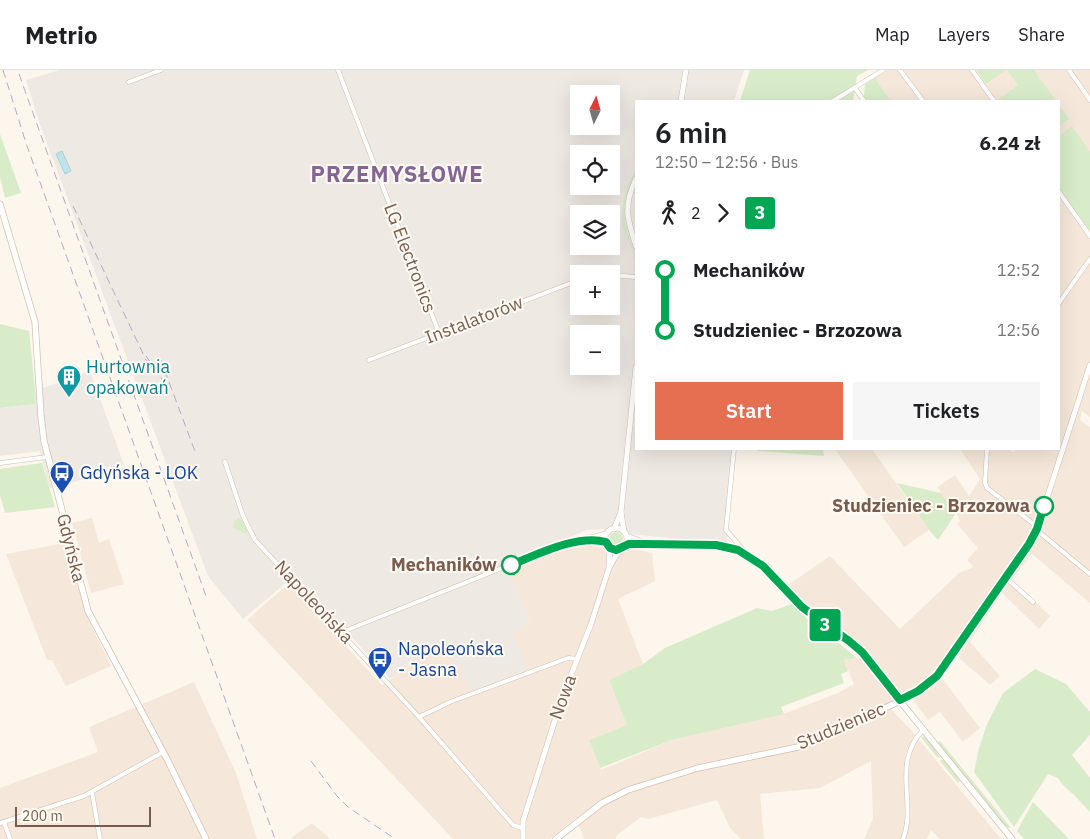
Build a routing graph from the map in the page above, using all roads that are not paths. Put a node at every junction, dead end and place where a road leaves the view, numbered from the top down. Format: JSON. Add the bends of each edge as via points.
{"nodes":[{"id":1,"x":161,"y":70,"type":"edge"},
{"id":2,"x":338,"y":70,"type":"edge"},
{"id":3,"x":686,"y":70,"type":"edge"},
{"id":4,"x":883,"y":70,"type":"edge"},
{"id":5,"x":900,"y":70,"type":"edge"},
{"id":6,"x":972,"y":70,"type":"edge"},
{"id":7,"x":1069,"y":70,"type":"edge"},
{"id":8,"x":129,"y":82,"type":"dead end"},
{"id":9,"x":855,"y":88,"type":"junction"},
{"id":10,"x":681,"y":100,"type":"edge"},
{"id":11,"x":835,"y":100,"type":"edge"},
{"id":12,"x":863,"y":100,"type":"edge"},
{"id":13,"x":922,"y":100,"type":"edge"},
{"id":14,"x":993,"y":100,"type":"edge"},
{"id":15,"x":1090,"y":100,"type":"edge"},
{"id":16,"x":635,"y":180,"type":"edge"},
{"id":17,"x":1060,"y":193,"type":"edge"},
{"id":18,"x":0,"y":204,"type":"edge"},
{"id":19,"x":1090,"y":236,"type":"edge"},
{"id":20,"x":635,"y":243,"type":"edge"},
{"id":21,"x":1090,"y":259,"type":"edge"},
{"id":22,"x":620,"y":276,"type":"edge"},
{"id":23,"x":635,"y":277,"type":"edge"},
{"id":24,"x":570,"y":283,"type":"edge"},
{"id":25,"x":1060,"y":299,"type":"edge"},
{"id":26,"x":439,"y":333,"type":"junction"},
{"id":27,"x":369,"y":360,"type":"dead end"},
{"id":28,"x":1090,"y":365,"type":"edge"},
{"id":29,"x":635,"y":377,"type":"edge"},
{"id":30,"x":734,"y":450,"type":"edge"},
{"id":31,"x":988,"y":450,"type":"edge"},
{"id":32,"x":47,"y":457,"type":"junction"},
{"id":33,"x":225,"y":462,"type":"dead end"},
{"id":34,"x":0,"y":463,"type":"edge"},
{"id":35,"x":621,"y":512,"type":"junction"},
{"id":36,"x":614,"y":529,"type":"junction"},
{"id":37,"x":1037,"y":529,"type":"junction"},
{"id":38,"x":608,"y":533,"type":"junction"},
{"id":39,"x":625,"y":534,"type":"junction"},
{"id":40,"x":588,"y":539,"type":"junction"},
{"id":41,"x":606,"y":542,"type":"junction"},
{"id":42,"x":645,"y":544,"type":"junction"},
{"id":43,"x":610,"y":548,"type":"junction"},
{"id":44,"x":621,"y":548,"type":"junction"},
{"id":45,"x":748,"y":555,"type":"junction"},
{"id":46,"x":609,"y":568,"type":"junction"},
{"id":47,"x":1089,"y":572,"type":"edge"},
{"id":48,"x":1006,"y":578,"type":"junction"},
{"id":49,"x":1033,"y":602,"type":"dead end"},
{"id":50,"x":342,"y":632,"type":"junction"},
{"id":51,"x":577,"y":659,"type":"junction"},
{"id":52,"x":900,"y":700,"type":"junction"},
{"id":53,"x":419,"y":717,"type":"junction"},
{"id":54,"x":923,"y":730,"type":"junction"},
{"id":55,"x":163,"y":752,"type":"junction"},
{"id":56,"x":92,"y":792,"type":"junction"},
{"id":57,"x":2,"y":822,"type":"edge"},
{"id":58,"x":522,"y":828,"type":"junction"},
{"id":59,"x":10,"y":839,"type":"edge"},
{"id":60,"x":100,"y":839,"type":"edge"},
{"id":61,"x":206,"y":839,"type":"edge"},
{"id":62,"x":523,"y":839,"type":"edge"},
{"id":63,"x":556,"y":839,"type":"edge"},
{"id":64,"x":904,"y":839,"type":"edge"},
{"id":65,"x":1012,"y":839,"type":"edge"}],
"edges":[{"from":1,"to":8,"type":"street"},
{"from":2,"to":26,"type":"street","name":"LG Electronics"},
{"from":3,"to":10,"type":"street"},
{"from":4,"to":9,"type":"street"},
{"from":5,"to":13,"type":"street"},
{"from":6,"to":14,"type":"street"},
{"from":7,"to":15,"type":"street"},
{"from":9,"to":11,"type":"street"},
{"from":9,"to":12,"type":"street"},
{"from":16,"to":20,"type":"street","via":[[627,206]]},
{"from":17,"to":19,"type":"street"},
{"from":18,"to":32,"type":"main road","name":"Gdyńska","via":[[35,322]]},
{"from":21,"to":25,"type":"street"},
{"from":22,"to":23,"type":"street"},
{"from":24,"to":26,"type":"street","name":"Instalatorów"},
{"from":26,"to":27,"type":"street","name":"Instalatorów"},
{"from":28,"to":37,"type":"street","name":"Studzieniec"},
{"from":29,"to":35,"type":"street"},
{"from":30,"to":45,"type":"street","via":[[726,530]]},
{"from":31,"to":37,"type":"street","via":[[987,488]]},
{"from":32,"to":34,"type":"street"},
{"from":32,"to":55,"type":"main road","name":"Gdyńska","via":[[88,611]]},
{"from":33,"to":50,"type":"street","name":"Napoleońska","via":[[243,516],[255,540]]},
{"from":35,"to":36,"type":"street"},
{"from":35,"to":39,"type":"street"},
{"from":36,"to":38,"type":"street"},
{"from":36,"to":39,"type":"street"},
{"from":37,"to":47,"type":"street"},
{"from":37,"to":48,"type":"street","name":"Studzieniec"},
{"from":38,"to":40,"type":"street"},
{"from":38,"to":41,"type":"street"},
{"from":39,"to":42,"type":"street"},
{"from":39,"to":44,"type":"street"},
{"from":40,"to":41,"type":"street"},
{"from":40,"to":50,"type":"street","via":[[522,560]]},
{"from":41,"to":43,"type":"street"},
{"from":42,"to":44,"type":"street","via":[[629,544]]},
{"from":42,"to":45,"type":"street","via":[[716,545]]},
{"from":43,"to":44,"type":"street"},
{"from":43,"to":46,"type":"street","name":"Nowa"},
{"from":44,"to":46,"type":"street","name":"Nowa"},
{"from":45,"to":52,"type":"street","via":[[802,607],[862,652]]},
{"from":46,"to":51,"type":"street","name":"Nowa"},
{"from":48,"to":49,"type":"street"},
{"from":48,"to":52,"type":"street","name":"Studzieniec","via":[[937,676]]},
{"from":50,"to":53,"type":"street","name":"Napoleońska"},
{"from":51,"to":53,"type":"street","via":[[568,658],[450,702]]},
{"from":51,"to":58,"type":"street","name":"Nowa","via":[[554,719]]},
{"from":52,"to":54,"type":"main road"},
{"from":52,"to":63,"type":"main road","name":"Studzieniec","via":[[798,747],[698,768],[628,790],[602,803]]},
{"from":53,"to":58,"type":"street","name":"Napoleońska","via":[[513,825]]},
{"from":54,"to":64,"type":"street","via":[[912,742],[907,764]]},
{"from":54,"to":65,"type":"main road"},
{"from":55,"to":56,"type":"street"},
{"from":55,"to":61,"type":"main road","name":"Gdyńska"},
{"from":56,"to":57,"type":"street"},
{"from":56,"to":60,"type":"street"},
{"from":57,"to":59,"type":"street"},
{"from":58,"to":62,"type":"street"}]}
